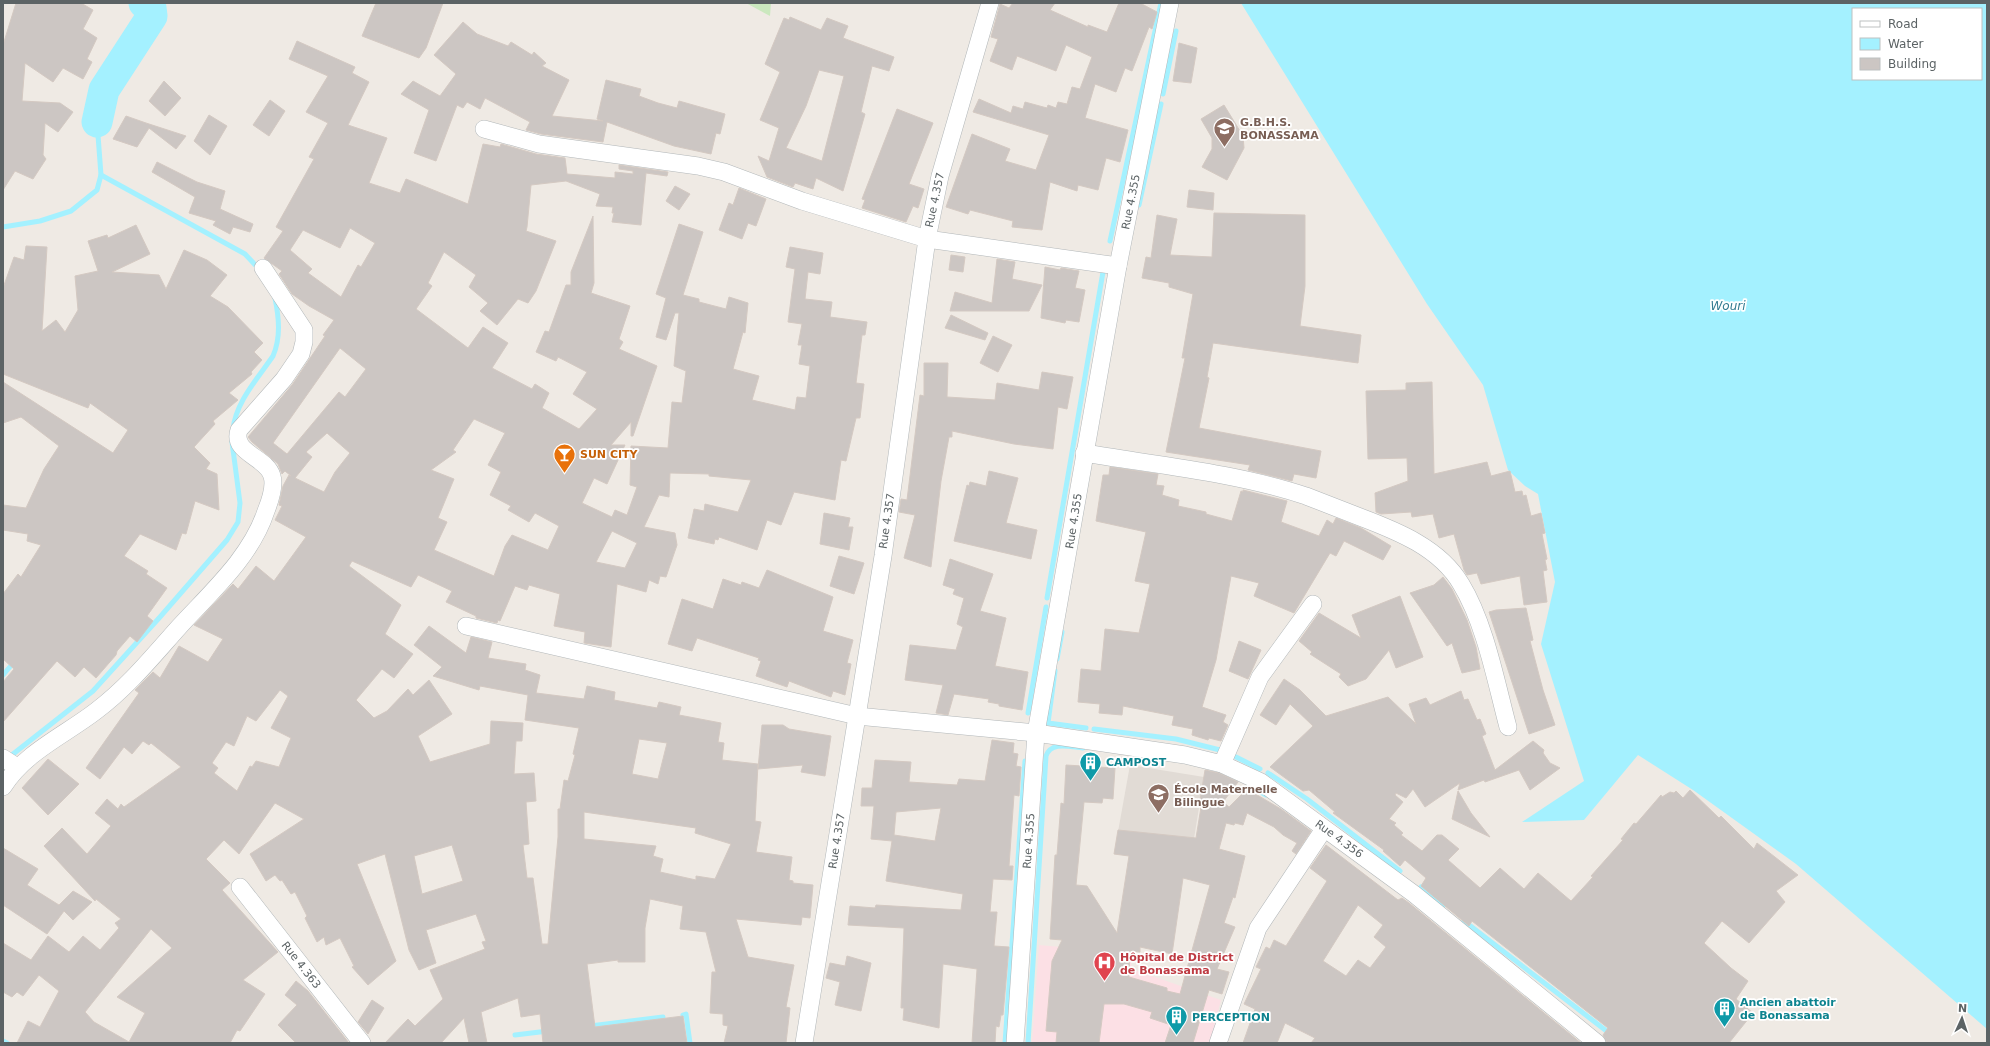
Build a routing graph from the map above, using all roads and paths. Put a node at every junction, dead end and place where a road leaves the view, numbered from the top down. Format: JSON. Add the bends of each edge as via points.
{"nodes":[{"id":1,"x":990,"y":3,"type":"edge"},
{"id":2,"x":1170,"y":3,"type":"edge"},
{"id":3,"x":484,"y":129,"type":"dead end"},
{"id":4,"x":927,"y":239,"type":"junction"},
{"id":5,"x":1118,"y":266,"type":"junction"},
{"id":6,"x":263,"y":268,"type":"dead end"},
{"id":7,"x":1084,"y":453,"type":"junction"},
{"id":8,"x":1313,"y":604,"type":"dead end"},
{"id":9,"x":466,"y":626,"type":"dead end"},
{"id":10,"x":857,"y":716,"type":"junction"},
{"id":11,"x":1508,"y":727,"type":"dead end"},
{"id":12,"x":1036,"y":733,"type":"junction"},
{"id":13,"x":10,"y":763,"type":"edge"},
{"id":14,"x":1222,"y":764,"type":"junction"},
{"id":15,"x":3,"y":787,"type":"edge"},
{"id":16,"x":1324,"y":828,"type":"junction"},
{"id":17,"x":240,"y":887,"type":"dead end"},
{"id":18,"x":362,"y":1043,"type":"edge"},
{"id":19,"x":804,"y":1043,"type":"edge"},
{"id":20,"x":1015,"y":1043,"type":"edge"},
{"id":21,"x":1218,"y":1043,"type":"edge"},
{"id":22,"x":1597,"y":1043,"type":"edge"}],
"edges":[{"from":1,"to":4,"type":"street","name":"Rue 4.357","via":[[940,176]]},
{"from":2,"to":5,"type":"street","name":"Rue 4.355"},
{"from":3,"to":4,"type":"street","via":[[539,144],[698,166],[724,172],[802,201]]},
{"from":4,"to":5,"type":"street"},
{"from":4,"to":10,"type":"street","name":"Rue 4.357","via":[[883,556]]},
{"from":5,"to":7,"type":"street","name":"Rue 4.355"},
{"from":6,"to":13,"type":"street","via":[[304,330],[304,342],[301,354],[284,379],[239,430],[237,436],[241,446],[268,468],[272,476],[266,512],[256,534],[229,572],[115,696]]},
{"from":7,"to":11,"type":"street","via":[[1238,479],[1305,496],[1417,542],[1441,558],[1461,582],[1476,611]]},
{"from":7,"to":12,"type":"street","name":"Rue 4.355"},
{"from":8,"to":14,"type":"street","via":[[1260,677]]},
{"from":9,"to":10,"type":"street","name":"Rue 4.356"},
{"from":10,"to":12,"type":"street","name":"Rue 4.356"},
{"from":10,"to":19,"type":"street","name":"Rue 4.357"},
{"from":12,"to":14,"type":"street","name":"Rue 4.356","via":[[1185,755]]},
{"from":12,"to":20,"type":"street","name":"Rue 4.355"},
{"from":13,"to":15,"type":"street"},
{"from":14,"to":16,"type":"street","name":"Rue 4.356","via":[[1260,782]]},
{"from":16,"to":21,"type":"street","via":[[1258,928]]},
{"from":16,"to":22,"type":"street","name":"Rue 4.356","via":[[1414,894]]},
{"from":17,"to":18,"type":"street","name":"Rue 4.363"}]}
